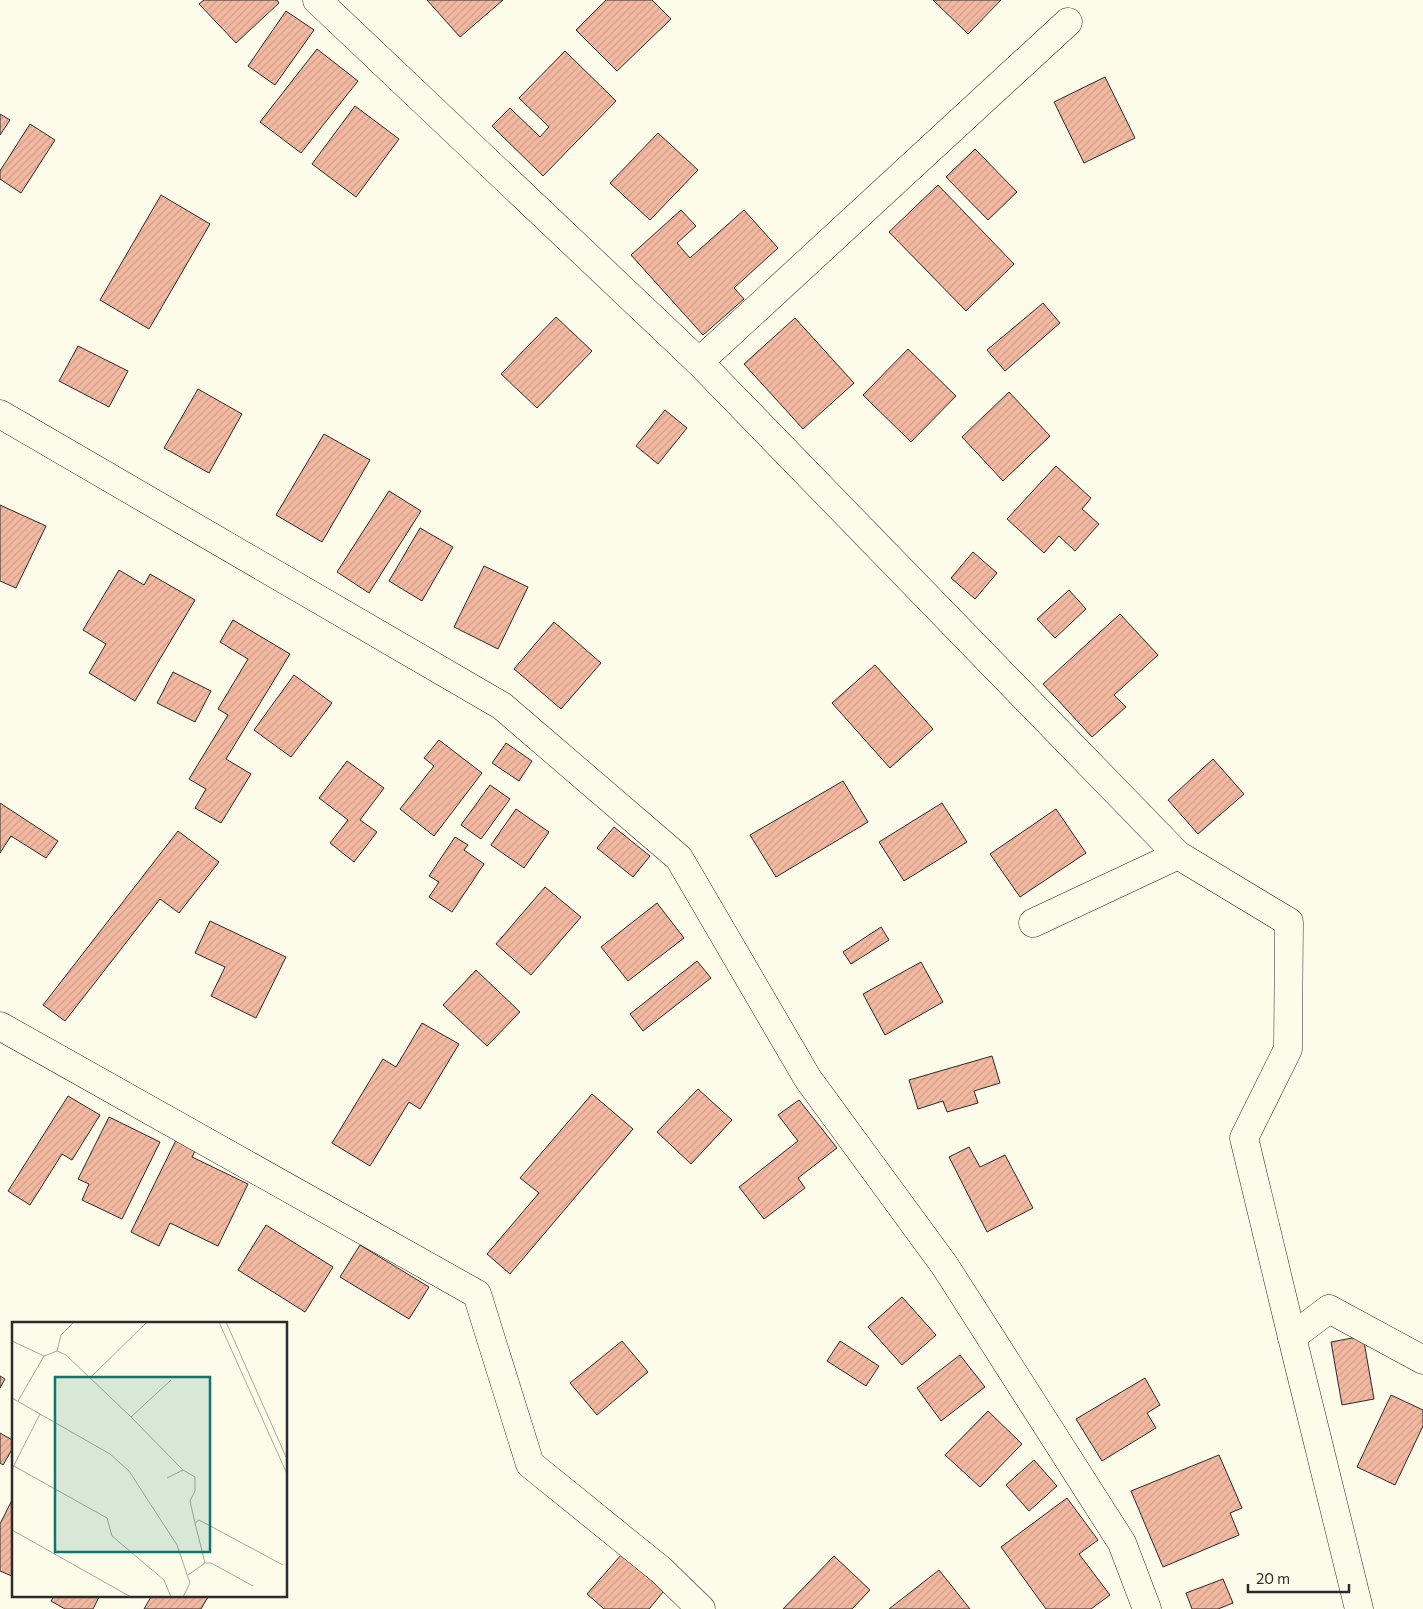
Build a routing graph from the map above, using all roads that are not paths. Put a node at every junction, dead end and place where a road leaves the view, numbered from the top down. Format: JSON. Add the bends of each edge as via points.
{"nodes":[{"id":1,"x":325,"y":2,"type":"edge"},
{"id":2,"x":1068,"y":22,"type":"dead end"},
{"id":3,"x":699,"y":362,"type":"junction"},
{"id":4,"x":0,"y":414,"type":"edge"},
{"id":5,"x":1178,"y":855,"type":"junction"},
{"id":6,"x":1033,"y":923,"type":"dead end"},
{"id":7,"x":0,"y":1026,"type":"edge"},
{"id":8,"x":1292,"y":1337,"type":"junction"},
{"id":9,"x":1423,"y":1360,"type":"edge"},
{"id":10,"x":701,"y":1609,"type":"edge"},
{"id":11,"x":1147,"y":1609,"type":"edge"},
{"id":12,"x":1359,"y":1609,"type":"edge"}],
"edges":[{"from":1,"to":3,"type":"street"},
{"from":2,"to":3,"type":"street"},
{"from":3,"to":5,"type":"street"},
{"from":4,"to":11,"type":"street","via":[[502,706],[679,858],[808,1079],[945,1266],[1122,1543]]},
{"from":5,"to":6,"type":"street"},
{"from":5,"to":8,"type":"street","via":[[1289,922],[1288,1050],[1244,1138]]},
{"from":7,"to":10,"type":"street","via":[[477,1294],[530,1464],[660,1570]]},
{"from":8,"to":9,"type":"street","via":[[1329,1309]]},
{"from":8,"to":12,"type":"street"}]}
